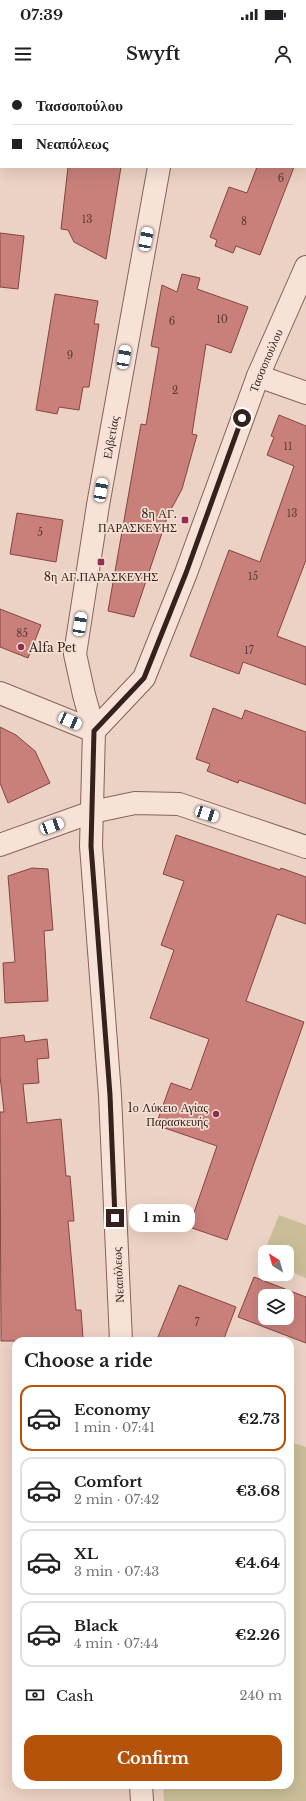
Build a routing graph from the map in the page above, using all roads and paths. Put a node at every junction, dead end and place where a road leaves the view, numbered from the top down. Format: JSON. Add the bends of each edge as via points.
{"nodes":[{"id":1,"x":159,"y":168,"type":"edge"},
{"id":2,"x":306,"y":267,"type":"edge"},
{"id":3,"x":258,"y":376,"type":"junction"},
{"id":4,"x":306,"y":393,"type":"edge"},
{"id":5,"x":0,"y":693,"type":"edge"},
{"id":6,"x":94,"y":731,"type":"junction"},
{"id":7,"x":92,"y":812,"type":"junction"},
{"id":8,"x":0,"y":845,"type":"edge"},
{"id":9,"x":306,"y":847,"type":"edge"},
{"id":10,"x":121,"y":1337,"type":"edge"},
{"id":11,"x":141,"y":1789,"type":"edge"},
{"id":12,"x":142,"y":1801,"type":"edge"}],
"edges":[{"from":1,"to":6,"type":"street","name":"Ελβετίας","via":[[98,505],[75,654]]},
{"from":2,"to":3,"type":"street","name":"Τασσοπούλου"},
{"from":3,"to":4,"type":"street"},
{"from":3,"to":6,"type":"street","name":"Τασσοπούλου","via":[[186,573],[144,678]]},
{"from":5,"to":6,"type":"street"},
{"from":6,"to":7,"type":"street","name":"Νεαπόλεως"},
{"from":7,"to":8,"type":"street"},
{"from":7,"to":9,"type":"street","via":[[135,803],[179,804]]},
{"from":7,"to":10,"type":"street","name":"Νεαπόλεως","via":[[91,846],[110,1095]]},
{"from":11,"to":12,"type":"street"}]}
